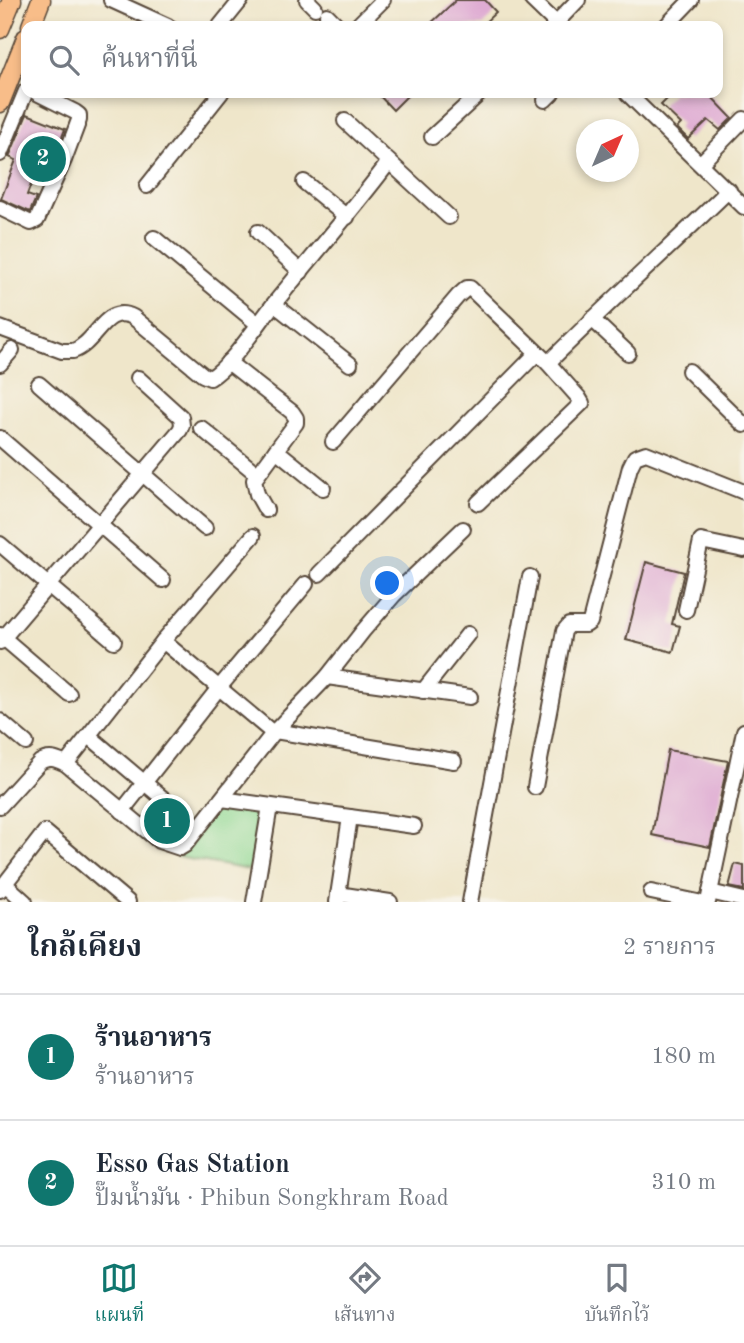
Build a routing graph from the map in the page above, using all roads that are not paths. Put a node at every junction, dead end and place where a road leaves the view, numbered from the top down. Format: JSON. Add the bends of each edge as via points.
{"nodes":[{"id":1,"x":12,"y":0,"type":"edge"},
{"id":2,"x":41,"y":0,"type":"edge"},
{"id":3,"x":111,"y":0,"type":"edge"},
{"id":4,"x":241,"y":0,"type":"edge"},
{"id":5,"x":383,"y":0,"type":"edge"},
{"id":6,"x":532,"y":0,"type":"edge"},
{"id":7,"x":578,"y":0,"type":"edge"},
{"id":8,"x":668,"y":0,"type":"edge"},
{"id":9,"x":691,"y":0,"type":"edge"},
{"id":10,"x":316,"y":8,"type":"edge"},
{"id":11,"x":680,"y":11,"type":"junction"},
{"id":12,"x":1,"y":21,"type":"edge"},
{"id":13,"x":33,"y":21,"type":"edge"},
{"id":14,"x":157,"y":21,"type":"edge"},
{"id":15,"x":224,"y":21,"type":"edge"},
{"id":16,"x":332,"y":21,"type":"edge"},
{"id":17,"x":363,"y":21,"type":"edge"},
{"id":18,"x":552,"y":21,"type":"edge"},
{"id":19,"x":560,"y":21,"type":"edge"},
{"id":20,"x":671,"y":21,"type":"edge"},
{"id":21,"x":21,"y":86,"type":"edge"},
{"id":22,"x":47,"y":98,"type":"edge"},
{"id":23,"x":217,"y":98,"type":"edge"},
{"id":24,"x":475,"y":98,"type":"edge"},
{"id":25,"x":632,"y":98,"type":"edge"},
{"id":26,"x":0,"y":103,"type":"edge"},
{"id":27,"x":744,"y":119,"type":"edge"},
{"id":28,"x":345,"y":121,"type":"dead end"},
{"id":29,"x":432,"y":137,"type":"dead end"},
{"id":30,"x":0,"y":154,"type":"edge"},
{"id":31,"x":389,"y":162,"type":"junction"},
{"id":32,"x":701,"y":163,"type":"junction"},
{"id":33,"x":304,"y":182,"type":"dead end"},
{"id":34,"x":147,"y":186,"type":"dead end"},
{"id":35,"x":729,"y":190,"type":"junction"},
{"id":36,"x":744,"y":206,"type":"edge"},
{"id":37,"x":0,"y":208,"type":"edge"},
{"id":38,"x":347,"y":216,"type":"junction"},
{"id":39,"x":449,"y":217,"type":"dead end"},
{"id":40,"x":258,"y":232,"type":"dead end"},
{"id":41,"x":154,"y":238,"type":"dead end"},
{"id":42,"x":301,"y":272,"type":"junction"},
{"id":43,"x":274,"y":304,"type":"junction"},
{"id":44,"x":592,"y":319,"type":"junction"},
{"id":45,"x":258,"y":324,"type":"junction"},
{"id":46,"x":0,"y":328,"type":"edge"},
{"id":47,"x":12,"y":350,"type":"dead end"},
{"id":48,"x":628,"y":354,"type":"dead end"},
{"id":49,"x":542,"y":358,"type":"junction"},
{"id":50,"x":228,"y":362,"type":"junction"},
{"id":51,"x":0,"y":364,"type":"edge"},
{"id":52,"x":350,"y":364,"type":"dead end"},
{"id":53,"x":689,"y":371,"type":"dead end"},
{"id":54,"x":138,"y":378,"type":"dead end"},
{"id":55,"x":39,"y":384,"type":"dead end"},
{"id":56,"x":744,"y":425,"type":"edge"},
{"id":57,"x":201,"y":428,"type":"dead end"},
{"id":58,"x":0,"y":438,"type":"edge"},
{"id":59,"x":333,"y":442,"type":"dead end"},
{"id":60,"x":276,"y":450,"type":"junction"},
{"id":61,"x":143,"y":474,"type":"junction"},
{"id":62,"x":257,"y":474,"type":"junction"},
{"id":63,"x":323,"y":488,"type":"dead end"},
{"id":64,"x":744,"y":492,"type":"edge"},
{"id":65,"x":478,"y":503,"type":"dead end"},
{"id":66,"x":266,"y":510,"type":"dead end"},
{"id":67,"x":100,"y":524,"type":"junction"},
{"id":68,"x":205,"y":528,"type":"dead end"},
{"id":69,"x":463,"y":529,"type":"dead end"},
{"id":70,"x":253,"y":536,"type":"dead end"},
{"id":71,"x":0,"y":544,"type":"edge"},
{"id":72,"x":744,"y":550,"type":"edge"},
{"id":73,"x":319,"y":574,"type":"dead end"},
{"id":74,"x":530,"y":577,"type":"dead end"},
{"id":75,"x":163,"y":580,"type":"dead end"},
{"id":76,"x":306,"y":584,"type":"dead end"},
{"id":77,"x":47,"y":585,"type":"junction"},
{"id":78,"x":685,"y":610,"type":"dead end"},
{"id":79,"x":468,"y":634,"type":"dead end"},
{"id":80,"x":1,"y":638,"type":"edge"},
{"id":81,"x":114,"y":641,"type":"dead end"},
{"id":82,"x":163,"y":641,"type":"junction"},
{"id":83,"x":327,"y":677,"type":"junction"},
{"id":84,"x":218,"y":688,"type":"junction"},
{"id":85,"x":423,"y":691,"type":"junction"},
{"id":86,"x":69,"y":694,"type":"dead end"},
{"id":87,"x":470,"y":697,"type":"dead end"},
{"id":88,"x":0,"y":721,"type":"edge"},
{"id":89,"x":744,"y":731,"type":"edge"},
{"id":90,"x":274,"y":732,"type":"junction"},
{"id":91,"x":89,"y":736,"type":"junction"},
{"id":92,"x":26,"y":743,"type":"dead end"},
{"id":93,"x":454,"y":761,"type":"dead end"},
{"id":94,"x":66,"y":765,"type":"junction"},
{"id":95,"x":145,"y":783,"type":"junction"},
{"id":96,"x":535,"y":787,"type":"dead end"},
{"id":97,"x":738,"y":793,"type":"edge"},
{"id":98,"x":222,"y":799,"type":"junction"},
{"id":99,"x":0,"y":806,"type":"edge"},
{"id":100,"x":270,"y":806,"type":"junction"},
{"id":101,"x":122,"y":811,"type":"junction"},
{"id":102,"x":350,"y":817,"type":"junction"},
{"id":103,"x":414,"y":826,"type":"dead end"},
{"id":104,"x":198,"y":828,"type":"junction"},
{"id":105,"x":2,"y":887,"type":"edge"},
{"id":106,"x":651,"y":892,"type":"dead end"},
{"id":107,"x":709,"y":897,"type":"edge"},
{"id":108,"x":337,"y":898,"type":"edge"},
{"id":109,"x":744,"y":900,"type":"edge"},
{"id":110,"x":25,"y":902,"type":"edge"},
{"id":111,"x":128,"y":902,"type":"edge"},
{"id":112,"x":254,"y":902,"type":"edge"},
{"id":113,"x":390,"y":902,"type":"edge"},
{"id":114,"x":470,"y":902,"type":"edge"},
{"id":115,"x":698,"y":902,"type":"edge"}],
"edges":[{"from":1,"to":12,"type":"main road"},
{"from":2,"to":13,"type":"main road"},
{"from":3,"to":14,"type":"street"},
{"from":4,"to":15,"type":"street"},
{"from":5,"to":17,"type":"street"},
{"from":6,"to":18,"type":"street"},
{"from":7,"to":19,"type":"street"},
{"from":8,"to":11,"type":"street"},
{"from":9,"to":11,"type":"street"},
{"from":10,"to":16,"type":"street"},
{"from":11,"to":20,"type":"street"},
{"from":21,"to":26,"type":"main road"},
{"from":21,"to":30,"type":"street"},
{"from":22,"to":37,"type":"street","via":[[79,116],[64,160],[37,220],[31,223]]},
{"from":23,"to":34,"type":"street"},
{"from":24,"to":29,"type":"street"},
{"from":25,"to":32,"type":"street"},
{"from":27,"to":32,"type":"street"},
{"from":28,"to":31,"type":"street"},
{"from":31,"to":38,"type":"street"},
{"from":31,"to":39,"type":"street"},
{"from":32,"to":35,"type":"street"},
{"from":33,"to":38,"type":"street"},
{"from":35,"to":36,"type":"street"},
{"from":35,"to":44,"type":"street"},
{"from":38,"to":42,"type":"street"},
{"from":40,"to":42,"type":"street"},
{"from":41,"to":45,"type":"street"},
{"from":42,"to":43,"type":"street"},
{"from":43,"to":45,"type":"street"},
{"from":43,"to":52,"type":"street"},
{"from":44,"to":48,"type":"street"},
{"from":44,"to":49,"type":"street"},
{"from":45,"to":50,"type":"street"},
{"from":46,"to":50,"type":"street","via":[[73,351],[111,316],[125,314],[203,375],[210,378]]},
{"from":47,"to":51,"type":"street"},
{"from":49,"to":59,"type":"street","via":[[467,288]]},
{"from":49,"to":65,"type":"street","via":[[582,403]]},
{"from":49,"to":73,"type":"street"},
{"from":50,"to":60,"type":"street","via":[[296,418]]},
{"from":53,"to":56,"type":"street"},
{"from":54,"to":61,"type":"street","via":[[183,421]]},
{"from":55,"to":61,"type":"street"},
{"from":57,"to":62,"type":"street"},
{"from":58,"to":67,"type":"street"},
{"from":60,"to":62,"type":"street"},
{"from":60,"to":63,"type":"street"},
{"from":61,"to":67,"type":"street"},
{"from":61,"to":68,"type":"street"},
{"from":62,"to":66,"type":"street","via":[[254,485]]},
{"from":64,"to":96,"type":"street","via":[[646,453],[635,457],[590,622],[569,625],[564,631]]},
{"from":67,"to":75,"type":"street"},
{"from":67,"to":77,"type":"street"},
{"from":69,"to":83,"type":"street","via":[[394,595]]},
{"from":70,"to":82,"type":"street"},
{"from":71,"to":77,"type":"street"},
{"from":72,"to":78,"type":"street","via":[[701,541]]},
{"from":74,"to":114,"type":"street"},
{"from":76,"to":84,"type":"street"},
{"from":77,"to":80,"type":"street"},
{"from":77,"to":81,"type":"street"},
{"from":79,"to":85,"type":"street"},
{"from":80,"to":86,"type":"street"},
{"from":82,"to":84,"type":"street"},
{"from":82,"to":91,"type":"street"},
{"from":83,"to":85,"type":"street"},
{"from":83,"to":90,"type":"street"},
{"from":84,"to":90,"type":"street"},
{"from":84,"to":95,"type":"street"},
{"from":85,"to":87,"type":"street"},
{"from":88,"to":92,"type":"street"},
{"from":89,"to":97,"type":"street"},
{"from":90,"to":93,"type":"street"},
{"from":90,"to":98,"type":"street"},
{"from":91,"to":94,"type":"street"},
{"from":91,"to":95,"type":"street"},
{"from":94,"to":99,"type":"street","via":[[44,759]]},
{"from":94,"to":101,"type":"street"},
{"from":95,"to":101,"type":"street"},
{"from":95,"to":104,"type":"street"},
{"from":97,"to":107,"type":"street"},
{"from":98,"to":100,"type":"street"},
{"from":98,"to":104,"type":"street"},
{"from":100,"to":102,"type":"street"},
{"from":100,"to":112,"type":"street"},
{"from":101,"to":104,"type":"street","via":[[159,841],[180,848]]},
{"from":102,"to":103,"type":"street"},
{"from":102,"to":108,"type":"street"},
{"from":105,"to":110,"type":"street"},
{"from":105,"to":111,"type":"street","via":[[46,832]]},
{"from":106,"to":115,"type":"street"},
{"from":107,"to":109,"type":"street"},
{"from":108,"to":113,"type":"street"}]}
